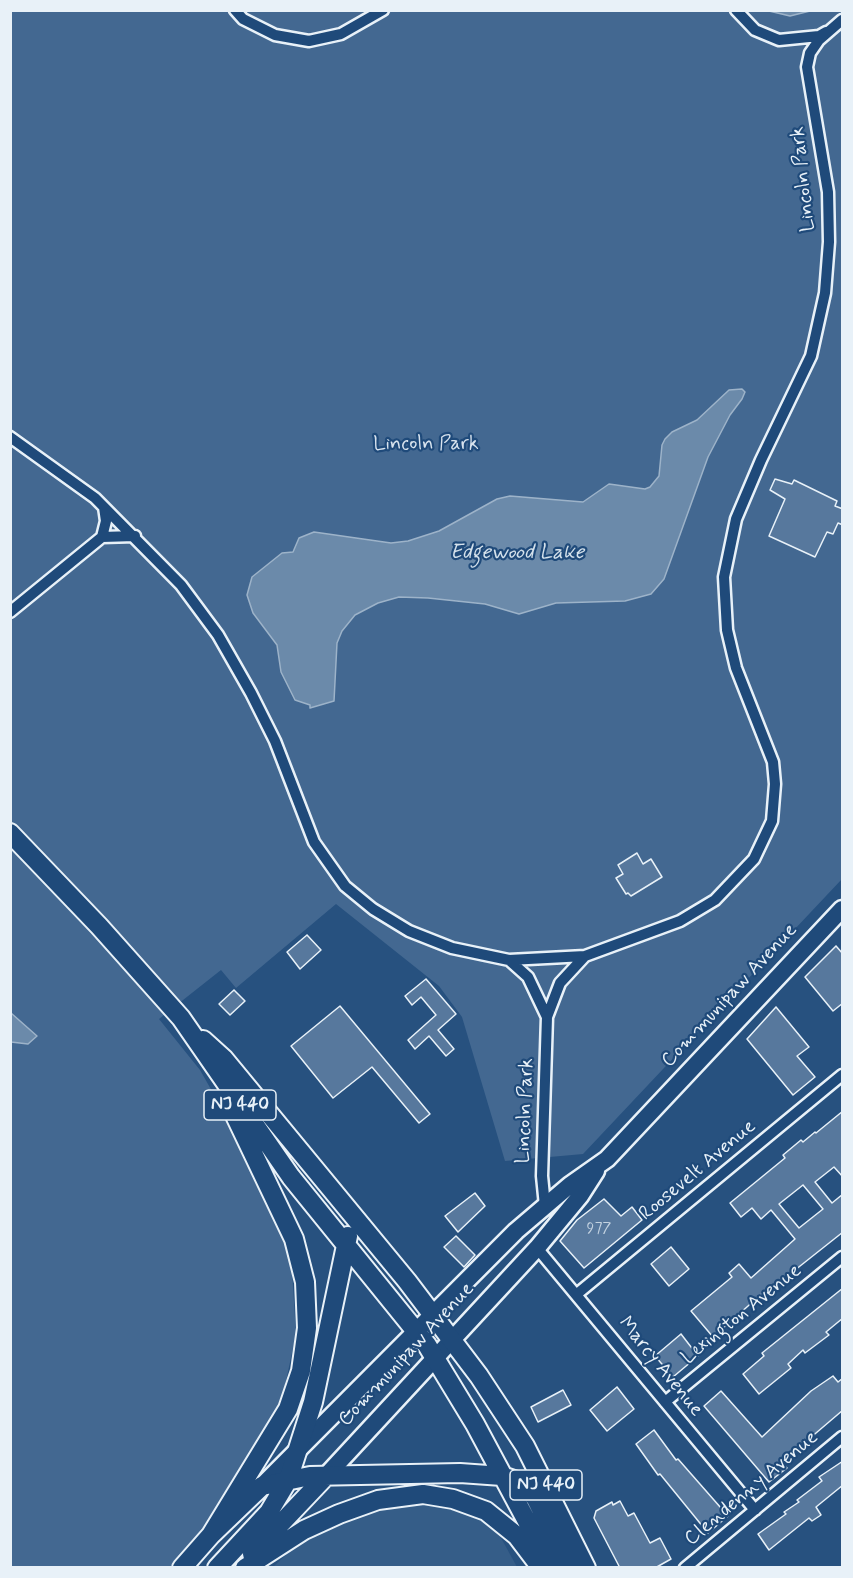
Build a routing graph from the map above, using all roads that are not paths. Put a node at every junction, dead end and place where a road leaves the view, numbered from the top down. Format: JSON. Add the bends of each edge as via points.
{"nodes":[{"id":1,"x":235,"y":10,"type":"edge"},
{"id":2,"x":383,"y":10,"type":"edge"},
{"id":3,"x":736,"y":10,"type":"edge"},
{"id":4,"x":843,"y":20,"type":"edge"},
{"id":5,"x":831,"y":30,"type":"junction"},
{"id":6,"x":10,"y":437,"type":"edge"},
{"id":7,"x":104,"y":507,"type":"junction"},
{"id":8,"x":135,"y":536,"type":"junction"},
{"id":9,"x":102,"y":537,"type":"junction"},
{"id":10,"x":10,"y":612,"type":"edge"},
{"id":11,"x":10,"y":833,"type":"edge"},
{"id":12,"x":843,"y":909,"type":"edge"},
{"id":13,"x":585,"y":956,"type":"junction"},
{"id":14,"x":509,"y":960,"type":"junction"},
{"id":15,"x":547,"y":1017,"type":"junction"},
{"id":16,"x":181,"y":1018,"type":"junction"},
{"id":17,"x":213,"y":1068,"type":"junction"},
{"id":18,"x":843,"y":1076,"type":"edge"},
{"id":19,"x":600,"y":1165,"type":"junction"},
{"id":20,"x":544,"y":1206,"type":"junction"},
{"id":21,"x":351,"y":1213,"type":"junction"},
{"id":22,"x":347,"y":1243,"type":"junction"},
{"id":23,"x":537,"y":1248,"type":"junction"},
{"id":24,"x":843,"y":1257,"type":"edge"},
{"id":25,"x":577,"y":1294,"type":"junction"},
{"id":26,"x":434,"y":1316,"type":"junction"},
{"id":27,"x":417,"y":1333,"type":"junction"},
{"id":28,"x":452,"y":1339,"type":"junction"},
{"id":29,"x":435,"y":1358,"type":"junction"},
{"id":30,"x":665,"y":1402,"type":"junction"},
{"id":31,"x":843,"y":1437,"type":"edge"},
{"id":32,"x":299,"y":1449,"type":"junction"},
{"id":33,"x":325,"y":1476,"type":"junction"},
{"id":34,"x":502,"y":1476,"type":"junction"},
{"id":35,"x":288,"y":1480,"type":"junction"},
{"id":36,"x":262,"y":1486,"type":"junction"},
{"id":37,"x":755,"y":1510,"type":"junction"},
{"id":38,"x":211,"y":1535,"type":"junction"},
{"id":39,"x":182,"y":1568,"type":"edge"},
{"id":40,"x":217,"y":1568,"type":"edge"},
{"id":41,"x":239,"y":1568,"type":"edge"},
{"id":42,"x":245,"y":1568,"type":"edge"},
{"id":43,"x":541,"y":1568,"type":"edge"},
{"id":44,"x":552,"y":1568,"type":"edge"},
{"id":45,"x":570,"y":1568,"type":"edge"},
{"id":46,"x":586,"y":1568,"type":"edge"},
{"id":47,"x":685,"y":1568,"type":"edge"}],
"edges":[{"from":1,"to":2,"type":"street","via":[[243,19],[275,35],[309,41],[341,34]]},
{"from":3,"to":5,"type":"street","name":"Lincoln Park","via":[[755,30],[779,40],[819,36]]},
{"from":4,"to":5,"type":"street","name":"Lincoln Park"},
{"from":5,"to":13,"type":"street","name":"Lincoln Park","via":[[810,53],[807,67],[828,192],[825,293],[811,356],[736,519],[724,577],[727,630],[735,668],[773,762],[772,821],[754,859],[715,900],[656,932]]},
{"from":6,"to":7,"type":"street","name":"Lincoln Park"},
{"from":7,"to":8,"type":"street","name":"Lincoln Park"},
{"from":7,"to":9,"type":"street"},
{"from":8,"to":9,"type":"street"},
{"from":8,"to":14,"type":"street","name":"Lincoln Park","via":[[181,585],[218,635],[275,741],[314,842],[345,886],[409,931],[452,948]]},
{"from":9,"to":10,"type":"street"},
{"from":11,"to":16,"type":"highway"},
{"from":12,"to":19,"type":"main road","name":"Communipaw Avenue"},
{"from":13,"to":14,"type":"street","name":"Lincoln Park"},
{"from":13,"to":15,"type":"street","name":"Lincoln Park","via":[[560,983]]},
{"from":14,"to":15,"type":"street","name":"Lincoln Park","via":[[528,977]]},
{"from":15,"to":20,"type":"street","name":"Lincoln Park"},
{"from":16,"to":17,"type":"highway"},
{"from":16,"to":21,"type":"highway","via":[[224,1059]]},
{"from":17,"to":22,"type":"highway","number":"NJ 440","via":[[291,1177]]},
{"from":17,"to":38,"type":"highway","via":[[294,1239],[305,1282],[307,1328],[301,1371],[288,1409]]},
{"from":18,"to":25,"type":"street","name":"Roosevelt Avenue"},
{"from":19,"to":20,"type":"main road","name":"Communipaw Avenue"},
{"from":19,"to":23,"type":"main road","name":"Communipaw Avenue"},
{"from":20,"to":26,"type":"main road","name":"Communipaw Avenue"},
{"from":21,"to":22,"type":"highway"},
{"from":21,"to":26,"type":"highway","number":"NJ 440"},
{"from":22,"to":27,"type":"highway","number":"NJ 440"},
{"from":22,"to":32,"type":"highway","via":[[319,1378]]},
{"from":23,"to":25,"type":"street","name":"Marcy Avenue"},
{"from":23,"to":28,"type":"main road","name":"Communipaw Avenue"},
{"from":24,"to":30,"type":"street","name":"Lexington Avenue"},
{"from":25,"to":30,"type":"street","name":"Marcy Avenue"},
{"from":26,"to":27,"type":"main road","name":"Communipaw Avenue"},
{"from":26,"to":28,"type":"highway","number":"NJ 440"},
{"from":27,"to":29,"type":"highway","number":"NJ 440"},
{"from":27,"to":32,"type":"main road","name":"Communipaw Avenue"},
{"from":28,"to":29,"type":"main road","name":"Communipaw Avenue"},
{"from":28,"to":46,"type":"highway","number":"NJ 440","via":[[514,1427]]},
{"from":29,"to":33,"type":"main road","name":"Communipaw Avenue"},
{"from":29,"to":34,"type":"highway","number":"NJ 440"},
{"from":30,"to":37,"type":"street","name":"Marcy Avenue"},
{"from":31,"to":37,"type":"street","name":"Clendenny Avenue"},
{"from":32,"to":35,"type":"highway"},
{"from":32,"to":36,"type":"main road","name":"Communipaw Avenue"},
{"from":33,"to":34,"type":"highway"},
{"from":33,"to":35,"type":"highway"},
{"from":33,"to":41,"type":"highway","name":"Communipaw Avenue"},
{"from":34,"to":44,"type":"highway","number":"NJ 440"},
{"from":34,"to":45,"type":"highway","via":[[521,1482],[533,1493]]},
{"from":35,"to":36,"type":"highway"},
{"from":35,"to":40,"type":"highway","via":[[269,1512]]},
{"from":36,"to":38,"type":"highway","name":"Communipaw Avenue"},
{"from":37,"to":47,"type":"street","name":"Clendenny Avenue"},
{"from":38,"to":39,"type":"highway"},
{"from":42,"to":43,"type":"highway","via":[[297,1534],[339,1514],[378,1500],[423,1494],[461,1501],[494,1516],[517,1536]]}]}
